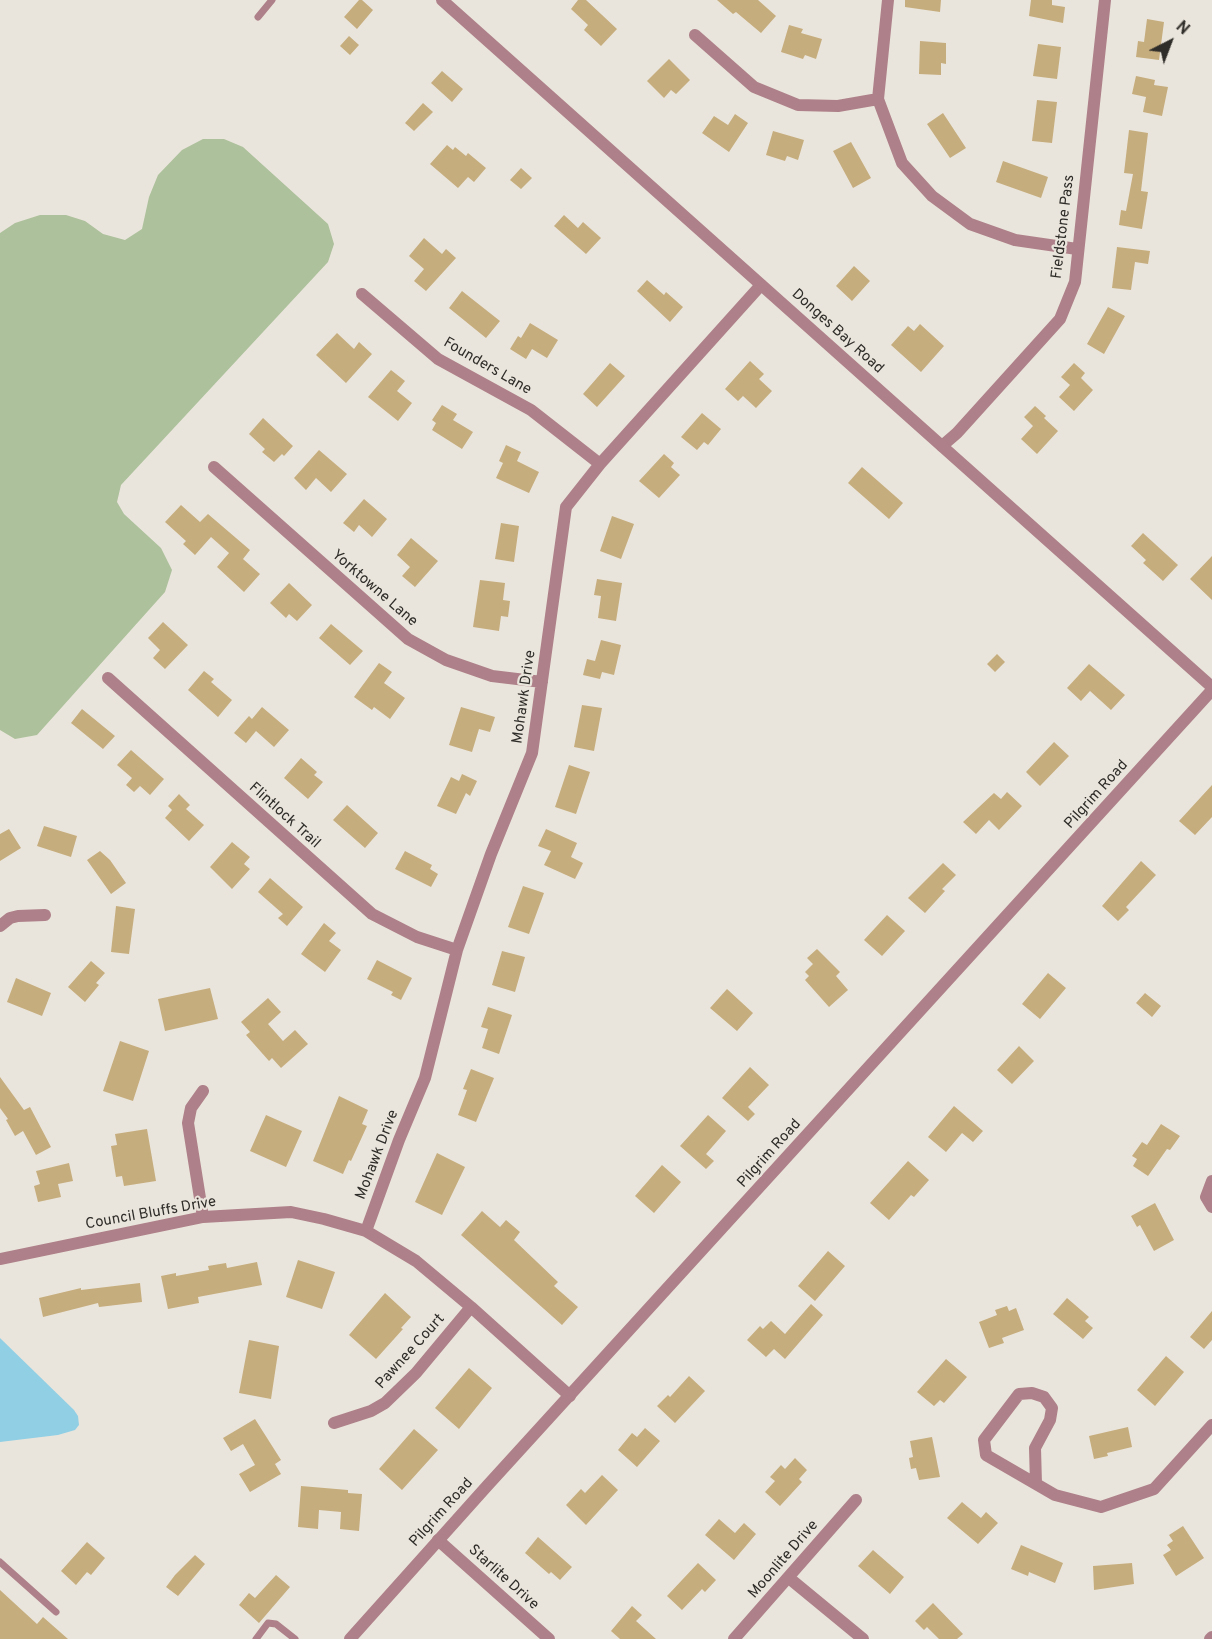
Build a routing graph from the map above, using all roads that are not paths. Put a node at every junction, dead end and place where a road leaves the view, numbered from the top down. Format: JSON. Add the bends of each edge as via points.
{"nodes":[{"id":1,"x":272,"y":0,"type":"edge"},
{"id":2,"x":442,"y":0,"type":"edge"},
{"id":3,"x":888,"y":0,"type":"edge"},
{"id":4,"x":1104,"y":0,"type":"edge"},
{"id":5,"x":258,"y":17,"type":"dead end"},
{"id":6,"x":695,"y":35,"type":"dead end"},
{"id":7,"x":878,"y":99,"type":"junction"},
{"id":8,"x":1077,"y":249,"type":"junction"},
{"id":9,"x":761,"y":285,"type":"junction"},
{"id":10,"x":362,"y":294,"type":"dead end"},
{"id":11,"x":942,"y":446,"type":"junction"},
{"id":12,"x":600,"y":464,"type":"junction"},
{"id":13,"x":214,"y":467,"type":"dead end"},
{"id":14,"x":108,"y":678,"type":"dead end"},
{"id":15,"x":542,"y":682,"type":"junction"},
{"id":16,"x":1212,"y":689,"type":"edge"},
{"id":17,"x":45,"y":915,"type":"dead end"},
{"id":18,"x":0,"y":926,"type":"edge"},
{"id":19,"x":457,"y":950,"type":"junction"},
{"id":20,"x":203,"y":1091,"type":"dead end"},
{"id":21,"x":1212,"y":1180,"type":"edge"},
{"id":22,"x":1212,"y":1207,"type":"edge"},
{"id":23,"x":203,"y":1217,"type":"junction"},
{"id":24,"x":366,"y":1231,"type":"junction"},
{"id":25,"x":0,"y":1259,"type":"edge"},
{"id":26,"x":471,"y":1307,"type":"junction"},
{"id":27,"x":570,"y":1396,"type":"junction"},
{"id":28,"x":334,"y":1423,"type":"dead end"},
{"id":29,"x":1212,"y":1425,"type":"edge"},
{"id":30,"x":1036,"y":1484,"type":"junction"},
{"id":31,"x":855,"y":1500,"type":"dead end"},
{"id":32,"x":438,"y":1540,"type":"junction"},
{"id":33,"x":0,"y":1562,"type":"edge"},
{"id":34,"x":789,"y":1578,"type":"junction"},
{"id":35,"x":56,"y":1612,"type":"dead end"},
{"id":36,"x":256,"y":1639,"type":"edge"},
{"id":37,"x":295,"y":1639,"type":"edge"},
{"id":38,"x":350,"y":1639,"type":"edge"},
{"id":39,"x":549,"y":1639,"type":"edge"},
{"id":40,"x":734,"y":1639,"type":"edge"},
{"id":41,"x":863,"y":1639,"type":"edge"}],
"edges":[{"from":1,"to":5,"type":"lane"},
{"from":2,"to":9,"type":"street","name":"Donges Bay Road"},
{"from":3,"to":7,"type":"street"},
{"from":4,"to":8,"type":"street","name":"Fieldstone Pass"},
{"from":6,"to":7,"type":"street","via":[[754,87],[798,105],[838,106]]},
{"from":7,"to":8,"type":"street","via":[[902,163],[932,196],[970,224],[1015,240]]},
{"from":8,"to":11,"type":"street","name":"Fieldstone Pass","via":[[1075,282],[1060,319]]},
{"from":9,"to":11,"type":"street","name":"Donges Bay Road"},
{"from":9,"to":12,"type":"street","name":"Mohawk Drive"},
{"from":10,"to":12,"type":"street","name":"Founders Lane","via":[[438,359],[531,410]]},
{"from":11,"to":16,"type":"street","name":"Donges Bay Road"},
{"from":12,"to":15,"type":"street","name":"Mohawk Drive","via":[[566,507]]},
{"from":13,"to":15,"type":"street","name":"Yorktowne Lane","via":[[408,639],[446,660],[492,676]]},
{"from":14,"to":19,"type":"street","name":"Flintlock Trail","via":[[372,914],[417,937]]},
{"from":15,"to":19,"type":"street","name":"Mohawk Drive","via":[[532,753]]},
{"from":16,"to":27,"type":"street","name":"Pilgrim Road"},
{"from":17,"to":18,"type":"street","via":[[18,916]]},
{"from":19,"to":24,"type":"street","name":"Mohawk Drive","via":[[425,1078]]},
{"from":20,"to":23,"type":"street","via":[[191,1108],[188,1123]]},
{"from":21,"to":22,"type":"street","via":[[1206,1197]]},
{"from":23,"to":24,"type":"street","name":"Council Bluffs Drive","via":[[291,1212]]},
{"from":23,"to":25,"type":"street","name":"Council Bluffs Drive"},
{"from":24,"to":26,"type":"street","name":"Council Bluffs Drive","via":[[416,1261]]},
{"from":26,"to":27,"type":"street","name":"Council Bluffs Drive"},
{"from":26,"to":28,"type":"street","name":"Pawnee Court","via":[[385,1403]]},
{"from":27,"to":32,"type":"street","name":"Pilgrim Road"},
{"from":29,"to":30,"type":"street","via":[[1154,1489],[1101,1507],[1055,1495]]},
{"from":30,"to":30,"type":"street","via":[[1035,1448],[1052,1408],[1044,1397],[1019,1394],[984,1440],[986,1455]]},
{"from":31,"to":34,"type":"street","name":"Moonlite Drive"},
{"from":32,"to":38,"type":"street","name":"Pilgrim Road"},
{"from":32,"to":39,"type":"street","name":"Starlite Drive"},
{"from":33,"to":35,"type":"lane"},
{"from":34,"to":40,"type":"street","name":"Moonlite Drive"},
{"from":34,"to":41,"type":"street"},
{"from":36,"to":37,"type":"lane","via":[[268,1623],[276,1624]]}]}
